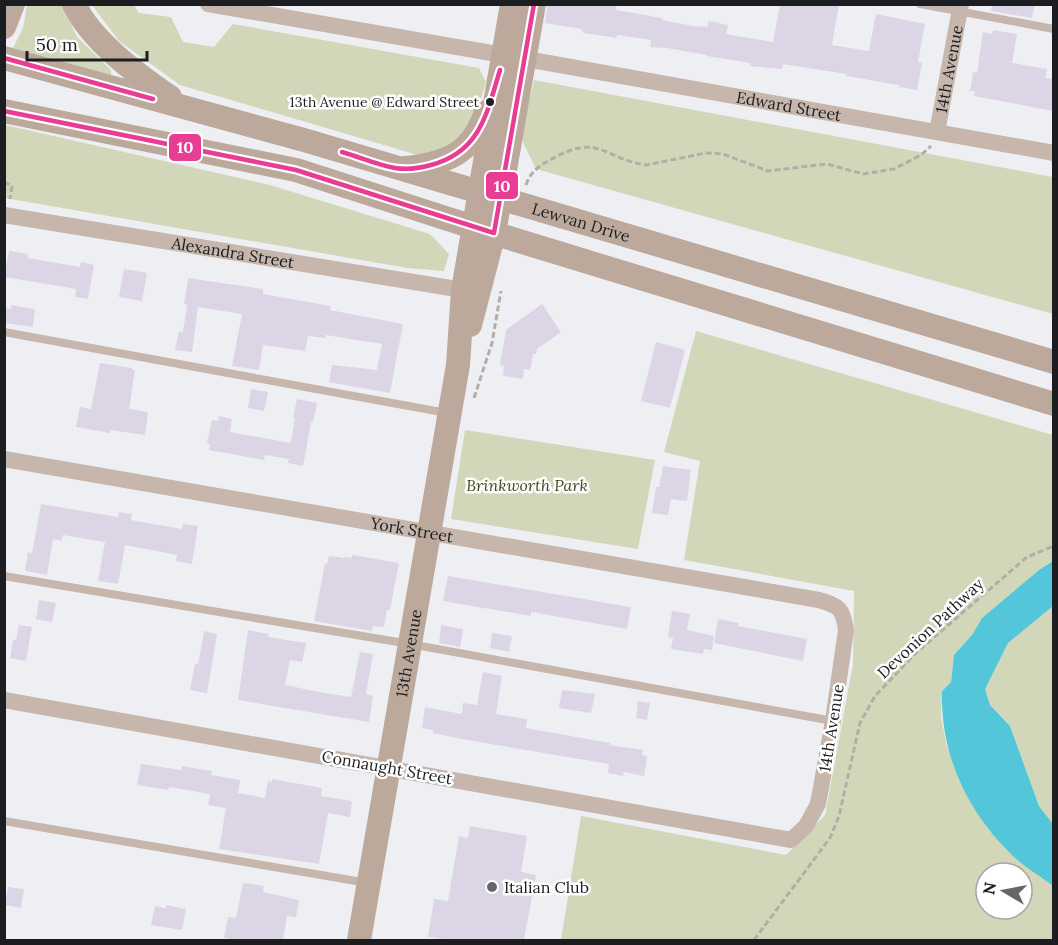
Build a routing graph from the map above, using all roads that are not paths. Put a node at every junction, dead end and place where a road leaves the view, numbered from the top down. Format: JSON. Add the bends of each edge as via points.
{"nodes":[{"id":1,"x":13,"y":4,"type":"edge"},
{"id":2,"x":74,"y":4,"type":"edge"},
{"id":3,"x":208,"y":4,"type":"edge"},
{"id":4,"x":512,"y":4,"type":"edge"},
{"id":5,"x":534,"y":4,"type":"edge"},
{"id":6,"x":920,"y":4,"type":"edge"},
{"id":7,"x":960,"y":8,"type":"edge"},
{"id":8,"x":4,"y":27,"type":"edge"},
{"id":9,"x":1053,"y":29,"type":"edge"},
{"id":10,"x":4,"y":58,"type":"edge"},
{"id":11,"x":510,"y":61,"type":"junction"},
{"id":12,"x":4,"y":96,"type":"edge"},
{"id":13,"x":185,"y":107,"type":"junction"},
{"id":14,"x":4,"y":111,"type":"edge"},
{"id":15,"x":36,"y":118,"type":"junction"},
{"id":16,"x":937,"y":132,"type":"junction"},
{"id":17,"x":1053,"y":153,"type":"edge"},
{"id":18,"x":398,"y":169,"type":"junction"},
{"id":19,"x":490,"y":196,"type":"junction"},
{"id":20,"x":6,"y":216,"type":"edge"},
{"id":21,"x":484,"y":230,"type":"junction"},
{"id":22,"x":463,"y":290,"type":"junction"},
{"id":23,"x":4,"y":332,"type":"edge"},
{"id":24,"x":1053,"y":362,"type":"edge"},
{"id":25,"x":458,"y":365,"type":"junction"},
{"id":26,"x":1053,"y":404,"type":"edge"},
{"id":27,"x":450,"y":414,"type":"junction"},
{"id":28,"x":4,"y":459,"type":"edge"},
{"id":29,"x":430,"y":531,"type":"junction"},
{"id":30,"x":4,"y":576,"type":"edge"},
{"id":31,"x":819,"y":600,"type":"joint"},
{"id":32,"x":410,"y":644,"type":"junction"},
{"id":33,"x":4,"y":700,"type":"edge"},
{"id":34,"x":833,"y":720,"type":"junction"},
{"id":35,"x":389,"y":767,"type":"junction"},
{"id":36,"x":4,"y":821,"type":"edge"},
{"id":37,"x":770,"y":837,"type":"joint"},
{"id":38,"x":369,"y":883,"type":"junction"},
{"id":39,"x":359,"y":940,"type":"edge"}],
"edges":[{"from":1,"to":8,"type":"main road"},
{"from":2,"to":13,"type":"main road","via":[[94,33],[130,69]]},
{"from":3,"to":11,"type":"street","name":"Edward Street"},
{"from":4,"to":11,"type":"main road","name":"13th Avenue"},
{"from":5,"to":11,"type":"main road","name":"13th Avenue"},
{"from":6,"to":7,"type":"lane"},
{"from":7,"to":9,"type":"lane"},
{"from":7,"to":16,"type":"street","name":"14th Avenue"},
{"from":10,"to":13,"type":"main road","name":"Lewvan Drive"},
{"from":11,"to":16,"type":"street","name":"Edward Street"},
{"from":11,"to":18,"type":"main road","via":[[481,127],[468,146],[453,158]]},
{"from":11,"to":19,"type":"main road","name":"13th Avenue"},
{"from":12,"to":15,"type":"main road"},
{"from":13,"to":18,"type":"main road","name":"Lewvan Drive"},
{"from":14,"to":15,"type":"main road"},
{"from":15,"to":21,"type":"main road","via":[[296,170]]},
{"from":16,"to":17,"type":"street","name":"Edward Street"},
{"from":18,"to":19,"type":"main road","name":"Lewvan Drive"},
{"from":19,"to":21,"type":"main road","name":"13th Avenue"},
{"from":19,"to":24,"type":"main road","name":"Lewvan Drive"},
{"from":20,"to":22,"type":"street","name":"Alexandra Street"},
{"from":21,"to":22,"type":"main road","name":"13th Avenue"},
{"from":21,"to":25,"type":"main road","name":"13th Avenue","via":[[479,294]]},
{"from":21,"to":26,"type":"main road"},
{"from":22,"to":25,"type":"main road","name":"13th Avenue"},
{"from":23,"to":27,"type":"lane"},
{"from":25,"to":27,"type":"main road","name":"13th Avenue"},
{"from":27,"to":29,"type":"main road","name":"13th Avenue"},
{"from":28,"to":29,"type":"street","name":"York Street"},
{"from":29,"to":31,"type":"street","name":"York Street"},
{"from":29,"to":32,"type":"main road","name":"13th Avenue"},
{"from":30,"to":32,"type":"lane"},
{"from":31,"to":34,"type":"street","name":"14th Avenue","via":[[837,606],[844,616],[846,630]]},
{"from":32,"to":34,"type":"lane"},
{"from":32,"to":35,"type":"main road","name":"13th Avenue"},
{"from":33,"to":35,"type":"street","name":"Connaught Street"},
{"from":34,"to":37,"type":"street","name":"14th Avenue","via":[[818,804],[806,826],[791,840]]},
{"from":35,"to":37,"type":"street","name":"Connaught Street"},
{"from":35,"to":38,"type":"main road","name":"13th Avenue"},
{"from":36,"to":38,"type":"lane"},
{"from":38,"to":39,"type":"main road","name":"13th Avenue"}]}
